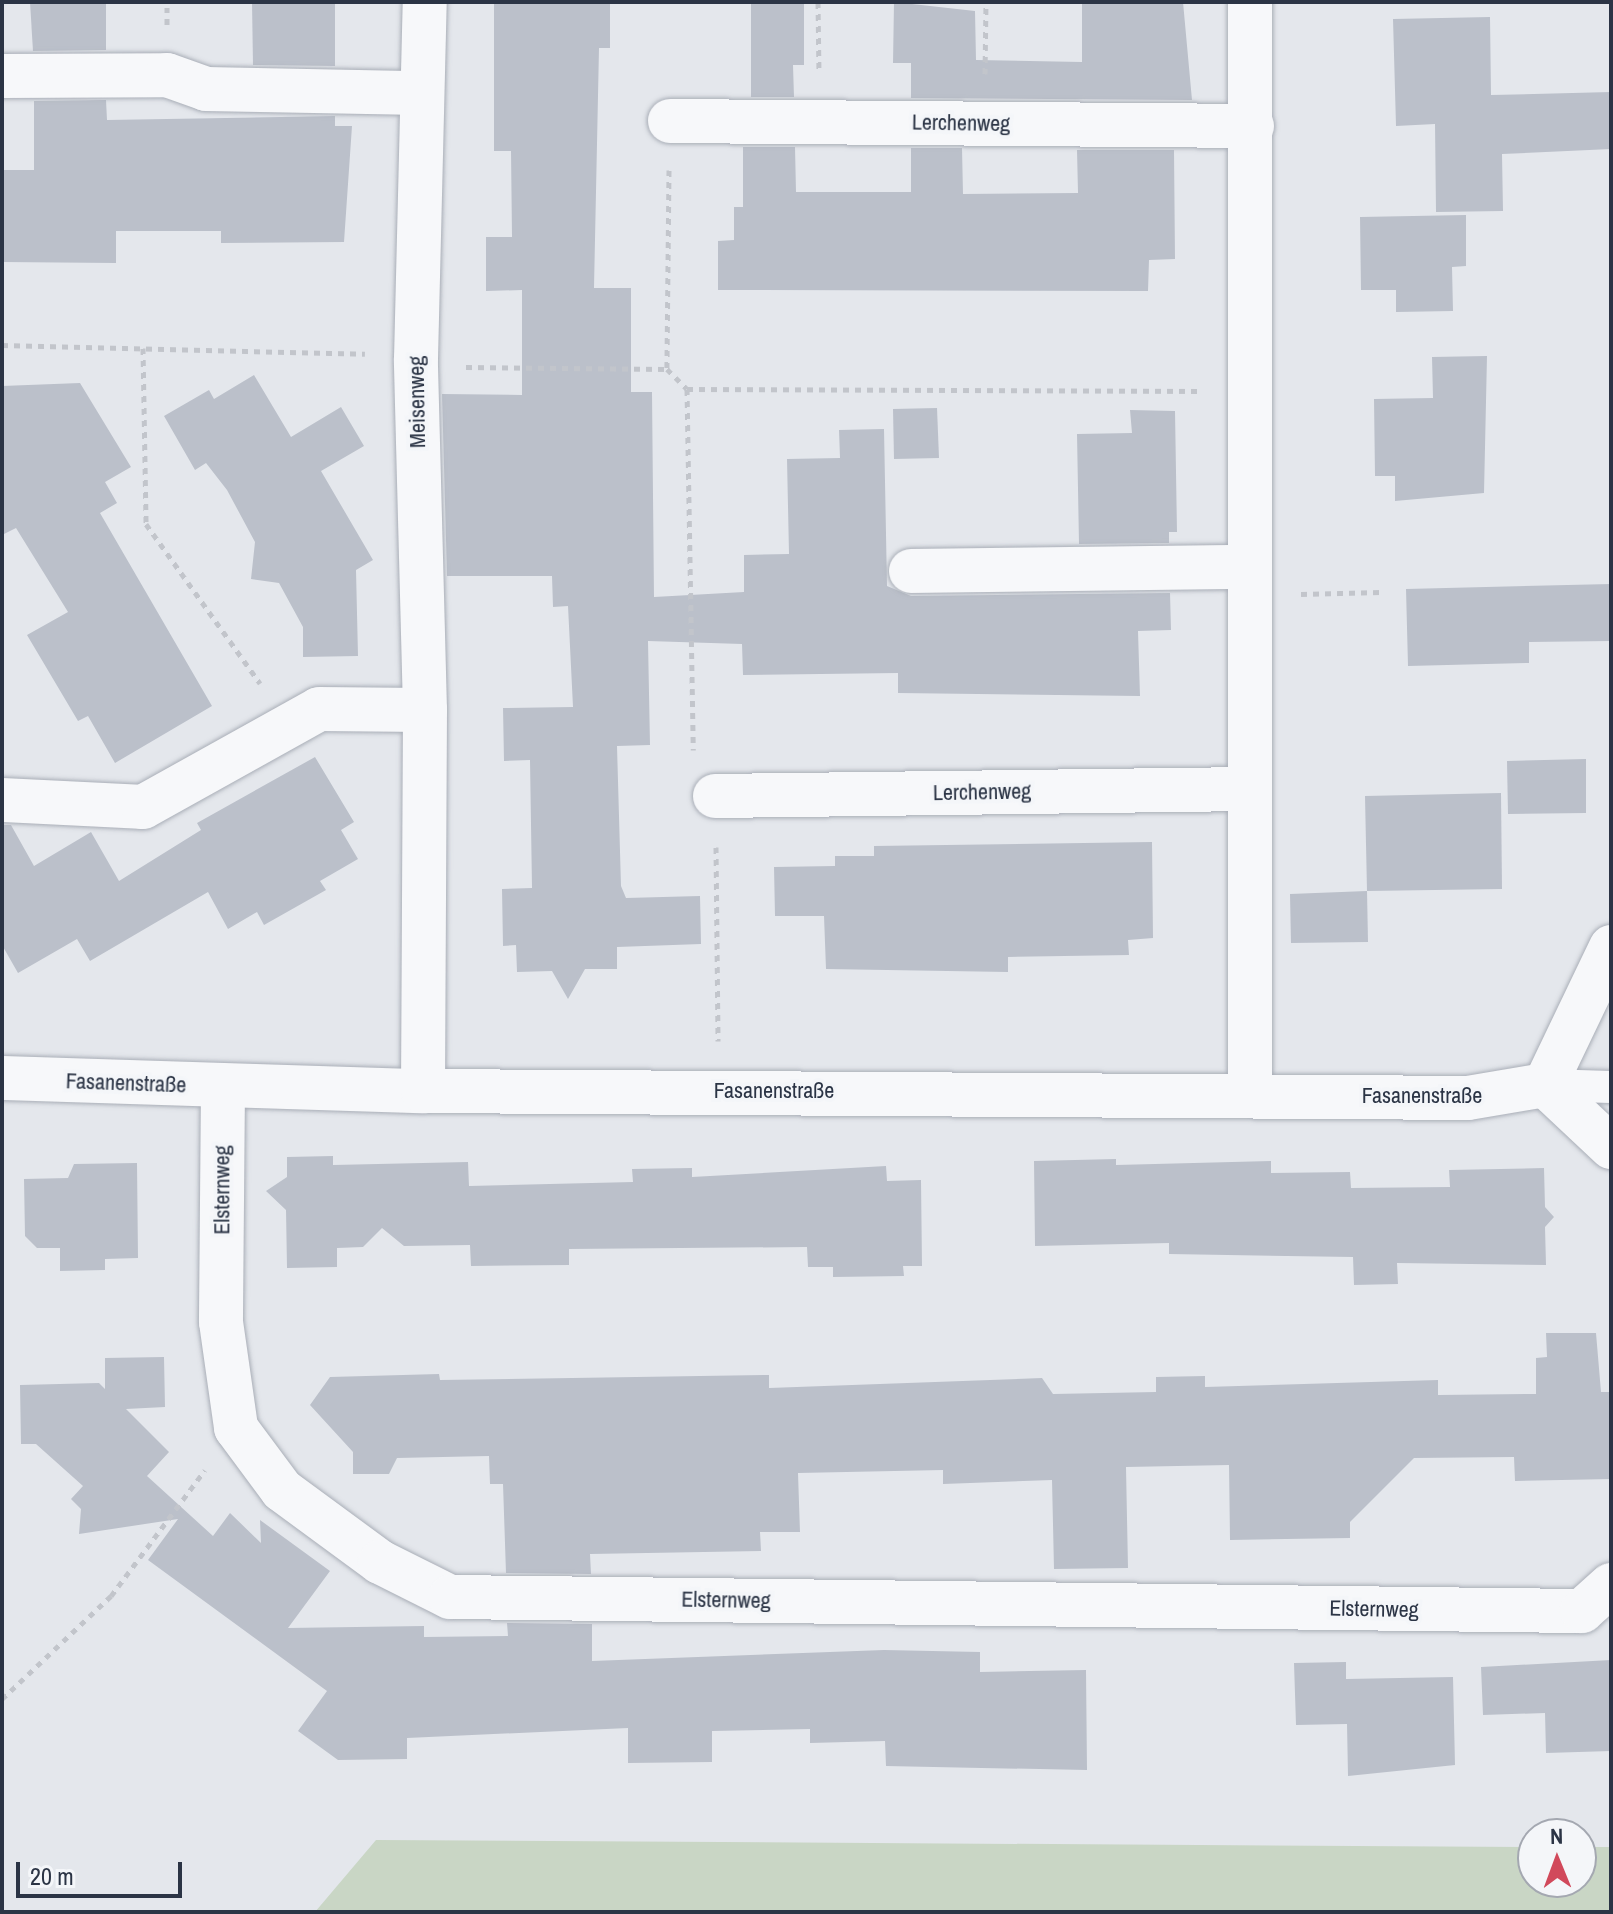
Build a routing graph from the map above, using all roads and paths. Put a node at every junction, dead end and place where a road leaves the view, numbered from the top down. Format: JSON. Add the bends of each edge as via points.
{"nodes":[{"id":1,"x":425,"y":2,"type":"edge"},
{"id":2,"x":818,"y":2,"type":"edge"},
{"id":3,"x":986,"y":2,"type":"edge"},
{"id":4,"x":1250,"y":2,"type":"edge"},
{"id":5,"x":2,"y":76,"type":"edge"},
{"id":6,"x":421,"y":93,"type":"junction"},
{"id":7,"x":670,"y":121,"type":"joint"},
{"id":8,"x":819,"y":122,"type":"junction"},
{"id":9,"x":985,"y":123,"type":"junction"},
{"id":10,"x":1252,"y":126,"type":"junction"},
{"id":11,"x":2,"y":345,"type":"edge"},
{"id":12,"x":143,"y":348,"type":"junction"},
{"id":13,"x":416,"y":359,"type":"junction"},
{"id":14,"x":667,"y":369,"type":"junction"},
{"id":15,"x":687,"y":389,"type":"junction"},
{"id":16,"x":1250,"y":391,"type":"junction"},
{"id":17,"x":911,"y":571,"type":"dead end"},
{"id":18,"x":1248,"y":581,"type":"junction"},
{"id":19,"x":1381,"y":592,"type":"dead end"},
{"id":20,"x":425,"y":710,"type":"junction"},
{"id":21,"x":289,"y":725,"type":"junction"},
{"id":22,"x":1249,"y":789,"type":"junction"},
{"id":23,"x":715,"y":796,"type":"junction"},
{"id":24,"x":3,"y":803,"type":"edge"},
{"id":25,"x":1611,"y":947,"type":"edge"},
{"id":26,"x":2,"y":1078,"type":"edge"},
{"id":27,"x":1545,"y":1085,"type":"junction"},
{"id":28,"x":223,"y":1087,"type":"junction"},
{"id":29,"x":1611,"y":1087,"type":"edge"},
{"id":30,"x":423,"y":1091,"type":"junction"},
{"id":31,"x":719,"y":1091,"type":"junction"},
{"id":32,"x":1250,"y":1094,"type":"junction"},
{"id":33,"x":1611,"y":1147,"type":"edge"},
{"id":34,"x":236,"y":1428,"type":"junction"},
{"id":35,"x":1611,"y":1585,"type":"edge"},
{"id":36,"x":2,"y":1699,"type":"edge"}],
"edges":[{"from":1,"to":6,"type":"street","name":"Meisenweg"},
{"from":2,"to":8,"type":"path"},
{"from":3,"to":9,"type":"path"},
{"from":4,"to":10,"type":"street"},
{"from":5,"to":6,"type":"street","via":[[167,75],[206,89]]},
{"from":6,"to":13,"type":"street","name":"Meisenweg"},
{"from":7,"to":8,"type":"street","name":"Lerchenweg"},
{"from":7,"to":14,"type":"path"},
{"from":8,"to":9,"type":"street","name":"Lerchenweg"},
{"from":9,"to":10,"type":"street","name":"Lerchenweg"},
{"from":10,"to":16,"type":"street"},
{"from":11,"to":12,"type":"path"},
{"from":12,"to":13,"type":"path"},
{"from":12,"to":21,"type":"path","via":[[146,524]]},
{"from":13,"to":14,"type":"path","via":[[482,369]]},
{"from":13,"to":20,"type":"street","name":"Meisenweg"},
{"from":14,"to":15,"type":"path"},
{"from":15,"to":16,"type":"path"},
{"from":15,"to":23,"type":"path","via":[[687,739]]},
{"from":16,"to":18,"type":"street"},
{"from":17,"to":18,"type":"street"},
{"from":18,"to":19,"type":"path"},
{"from":18,"to":22,"type":"street"},
{"from":20,"to":21,"type":"street","via":[[319,709]]},
{"from":20,"to":30,"type":"street","name":"Meisenweg"},
{"from":21,"to":24,"type":"street","via":[[143,807]]},
{"from":22,"to":23,"type":"street","name":"Lerchenweg"},
{"from":22,"to":32,"type":"street"},
{"from":23,"to":31,"type":"path"},
{"from":25,"to":27,"type":"street"},
{"from":26,"to":28,"type":"street","name":"Fasanenstraße"},
{"from":27,"to":29,"type":"lane"},
{"from":27,"to":32,"type":"street","name":"Fasanenstraße","via":[[1468,1098]]},
{"from":27,"to":33,"type":"street"},
{"from":28,"to":30,"type":"street","name":"Fasanenstraße"},
{"from":28,"to":34,"type":"street","name":"Elsternweg","via":[[221,1322]]},
{"from":30,"to":31,"type":"street","name":"Fasanenstraße"},
{"from":31,"to":32,"type":"street","name":"Fasanenstraße"},
{"from":34,"to":35,"type":"street","name":"Elsternweg","via":[[282,1490],[380,1562],[450,1597],[1582,1611]]},
{"from":34,"to":36,"type":"path","via":[[111,1596]]}]}
